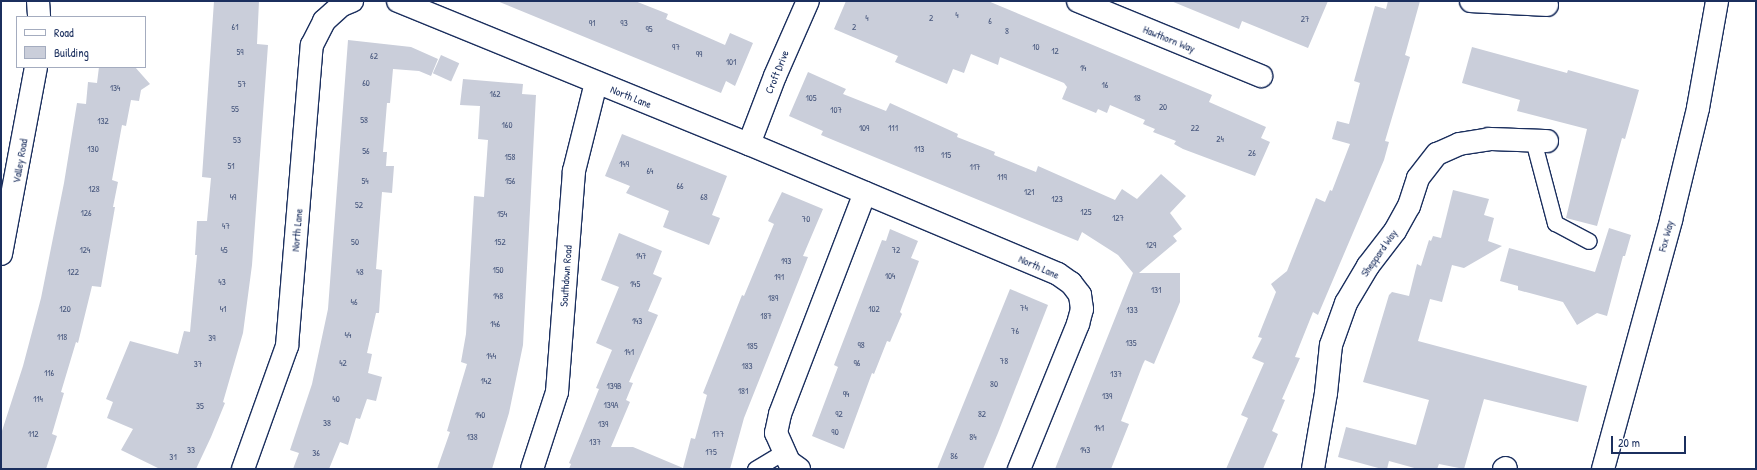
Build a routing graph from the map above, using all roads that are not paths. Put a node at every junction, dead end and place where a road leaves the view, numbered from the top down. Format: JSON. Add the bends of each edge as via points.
{"nodes":[{"id":1,"x":38,"y":1,"type":"edge"},
{"id":2,"x":352,"y":1,"type":"edge"},
{"id":3,"x":398,"y":1,"type":"edge"},
{"id":4,"x":808,"y":1,"type":"edge"},
{"id":5,"x":1078,"y":1,"type":"edge"},
{"id":6,"x":1471,"y":1,"type":"edge"},
{"id":7,"x":1717,"y":1,"type":"edge"},
{"id":8,"x":1547,"y":5,"type":"dead end"},
{"id":9,"x":39,"y":16,"type":"edge"},
{"id":10,"x":36,"y":68,"type":"edge"},
{"id":11,"x":1261,"y":76,"type":"dead end"},
{"id":12,"x":596,"y":82,"type":"junction"},
{"id":13,"x":1540,"y":141,"type":"joint"},
{"id":14,"x":749,"y":144,"type":"junction"},
{"id":15,"x":865,"y":193,"type":"junction"},
{"id":16,"x":5,"y":226,"type":"edge"},
{"id":17,"x":1589,"y":241,"type":"dead end"},
{"id":18,"x":1,"y":254,"type":"edge"},
{"id":19,"x":783,"y":452,"type":"junction"},
{"id":20,"x":243,"y":469,"type":"edge"},
{"id":21,"x":532,"y":469,"type":"edge"},
{"id":22,"x":755,"y":469,"type":"edge"},
{"id":23,"x":799,"y":469,"type":"edge"},
{"id":24,"x":1019,"y":469,"type":"edge"},
{"id":25,"x":1314,"y":469,"type":"edge"},
{"id":26,"x":1603,"y":469,"type":"edge"}],
"edges":[{"from":1,"to":9,"type":"street"},
{"from":2,"to":20,"type":"street","name":"North Lane","via":[[342,5],[324,21],[312,45],[287,346]]},
{"from":3,"to":12,"type":"street","name":"North Lane"},
{"from":4,"to":14,"type":"street","name":"Croft Drive"},
{"from":5,"to":11,"type":"street","name":"Hawthorn Way"},
{"from":6,"to":8,"type":"street"},
{"from":7,"to":26,"type":"street","name":"Fox Way","via":[[1698,108],[1671,220]]},
{"from":10,"to":16,"type":"street","name":"Valley Road"},
{"from":12,"to":14,"type":"street","name":"North Lane"},
{"from":12,"to":21,"type":"street","name":"Southdown Road","via":[[574,171],[556,392]]},
{"from":13,"to":17,"type":"lane","via":[[1555,223]]},
{"from":13,"to":25,"type":"street","name":"Sheppard Way","via":[[1489,139],[1459,144],[1436,154],[1418,178],[1409,206],[1395,231],[1368,266],[1346,303],[1331,345]]},
{"from":14,"to":15,"type":"street","name":"North Lane"},
{"from":15,"to":19,"type":"street","via":[[780,414],[776,433]]},
{"from":15,"to":24,"type":"street","name":"North Lane","via":[[1058,274],[1071,283],[1080,295],[1082,309],[1078,324]]},
{"from":16,"to":18,"type":"street","name":"Valley Road"},
{"from":19,"to":22,"type":"lane"},
{"from":19,"to":23,"type":"street","via":[[789,462]]}]}
